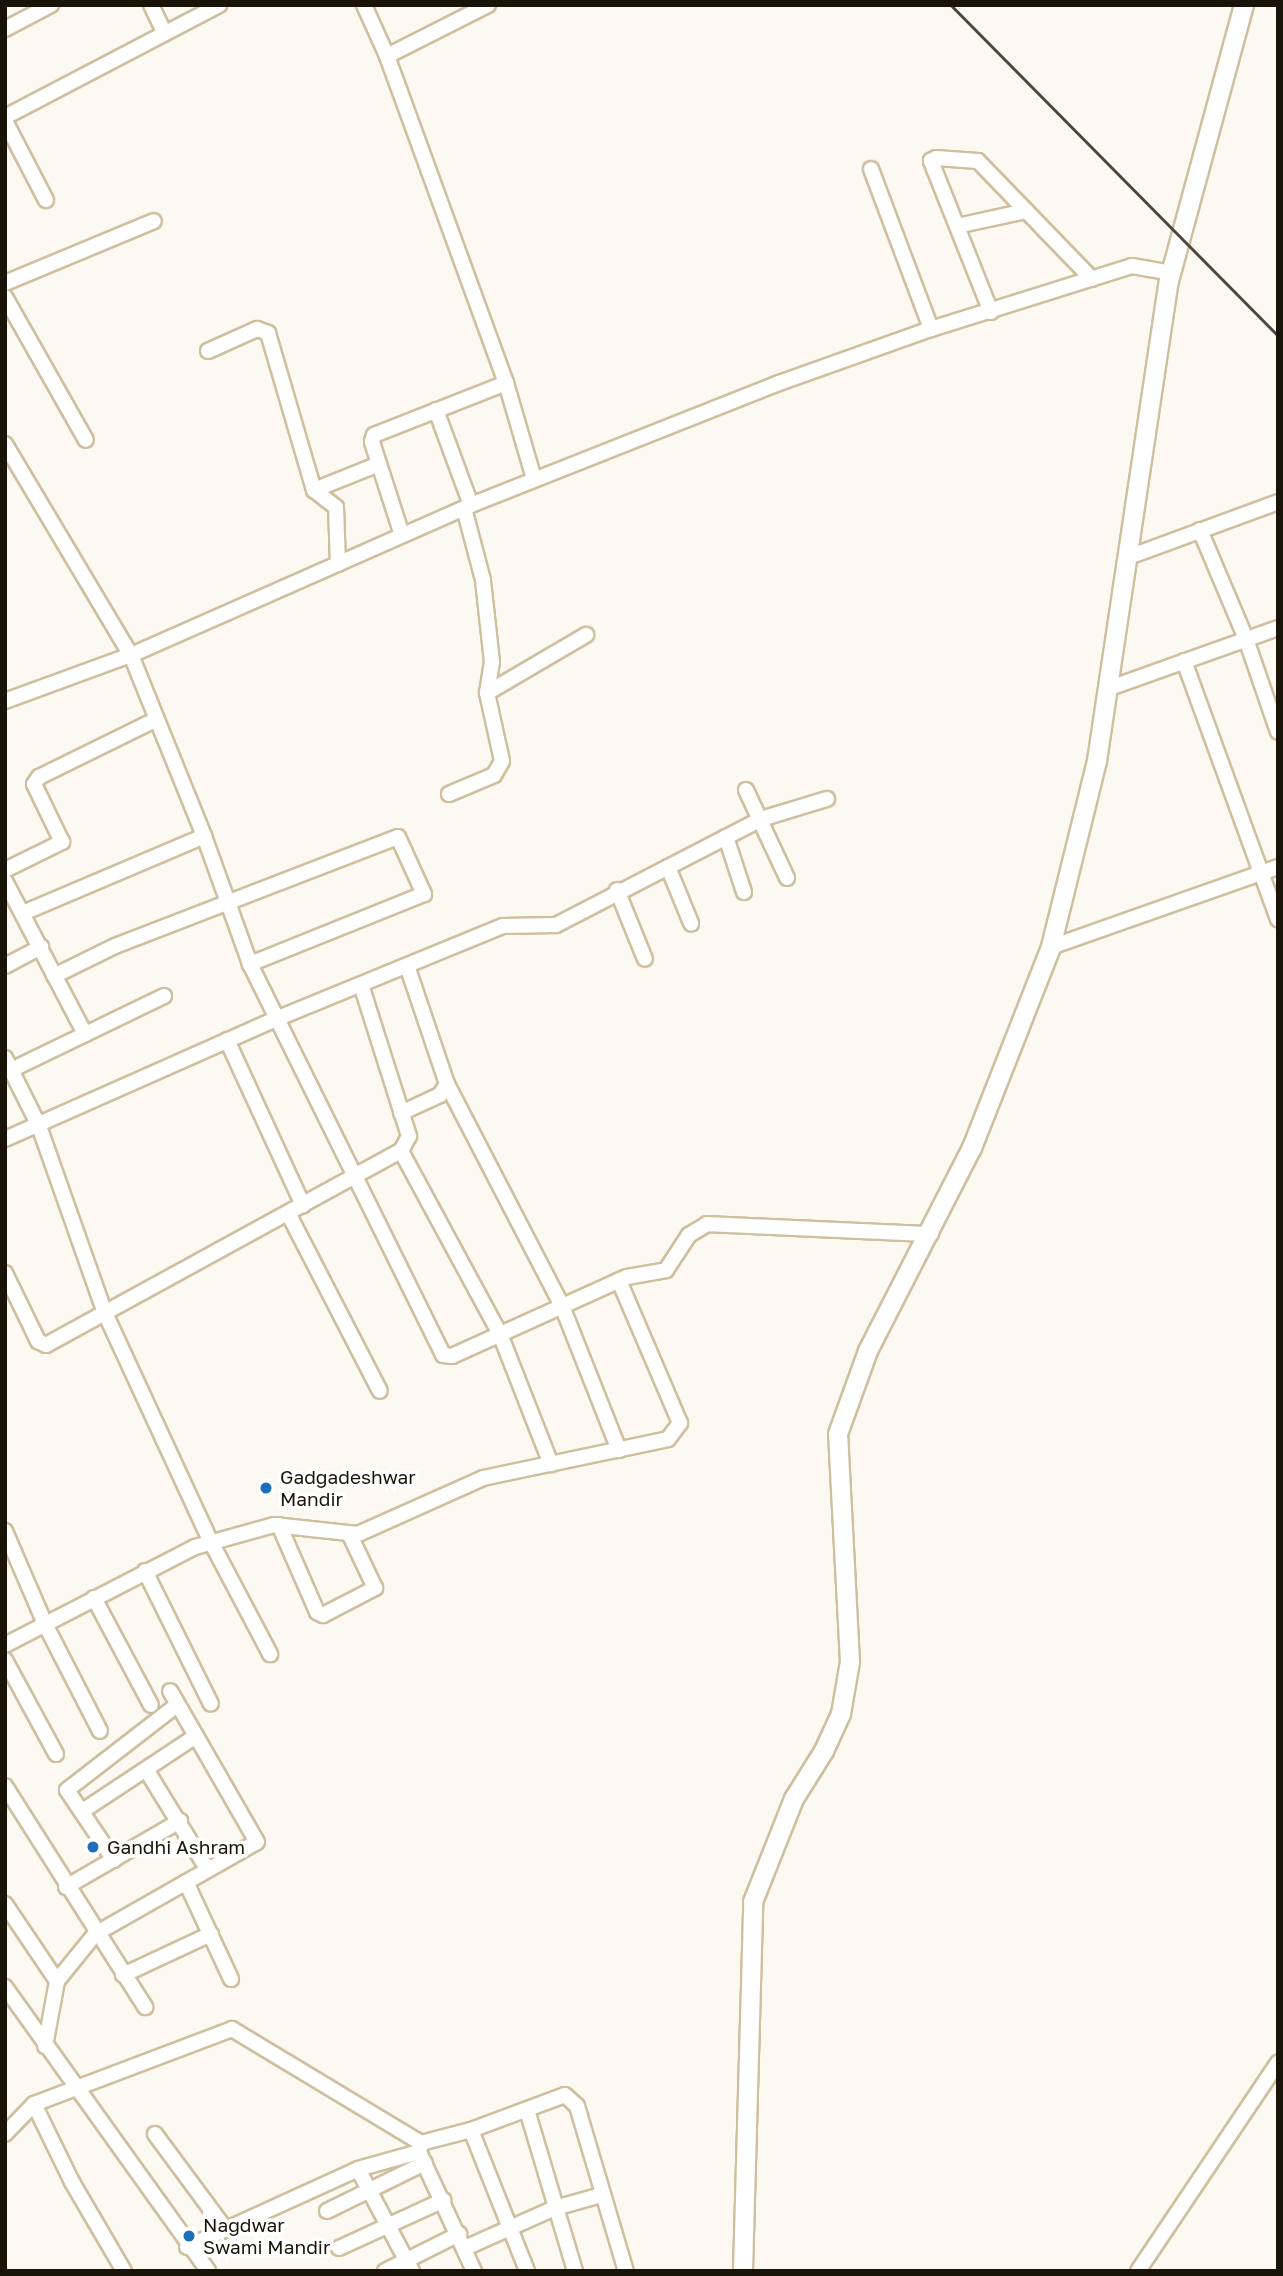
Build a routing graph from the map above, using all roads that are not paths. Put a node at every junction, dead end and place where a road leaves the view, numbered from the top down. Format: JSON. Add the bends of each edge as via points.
{"nodes":[{"id":1,"x":51,"y":5,"type":"edge"},
{"id":2,"x":151,"y":5,"type":"edge"},
{"id":3,"x":219,"y":5,"type":"edge"},
{"id":4,"x":363,"y":5,"type":"edge"},
{"id":5,"x":488,"y":5,"type":"edge"},
{"id":6,"x":1244,"y":5,"type":"edge"},
{"id":7,"x":5,"y":29,"type":"edge"},
{"id":8,"x":164,"y":32,"type":"junction"},
{"id":9,"x":387,"y":56,"type":"junction"},
{"id":10,"x":5,"y":119,"type":"edge"},
{"id":11,"x":871,"y":169,"type":"dead end"},
{"id":12,"x":46,"y":200,"type":"dead end"},
{"id":13,"x":1026,"y":211,"type":"junction"},
{"id":14,"x":154,"y":221,"type":"dead end"},
{"id":15,"x":957,"y":226,"type":"junction"},
{"id":16,"x":1171,"y":272,"type":"junction"},
{"id":17,"x":1093,"y":279,"type":"junction"},
{"id":18,"x":5,"y":283,"type":"edge"},
{"id":19,"x":5,"y":297,"type":"edge"},
{"id":20,"x":991,"y":312,"type":"junction"},
{"id":21,"x":931,"y":329,"type":"junction"},
{"id":22,"x":208,"y":351,"type":"dead end"},
{"id":23,"x":506,"y":383,"type":"junction"},
{"id":24,"x":436,"y":410,"type":"junction"},
{"id":25,"x":86,"y":440,"type":"dead end"},
{"id":26,"x":5,"y":444,"type":"edge"},
{"id":27,"x":379,"y":464,"type":"junction"},
{"id":28,"x":534,"y":480,"type":"junction"},
{"id":29,"x":314,"y":490,"type":"junction"},
{"id":30,"x":1278,"y":502,"type":"edge"},
{"id":31,"x":468,"y":506,"type":"junction"},
{"id":32,"x":1200,"y":530,"type":"junction"},
{"id":33,"x":402,"y":536,"type":"junction"},
{"id":34,"x":1126,"y":558,"type":"junction"},
{"id":35,"x":338,"y":564,"type":"junction"},
{"id":36,"x":1278,"y":628,"type":"edge"},
{"id":37,"x":586,"y":635,"type":"dead end"},
{"id":38,"x":1246,"y":639,"type":"junction"},
{"id":39,"x":131,"y":655,"type":"junction"},
{"id":40,"x":1184,"y":661,"type":"junction"},
{"id":41,"x":1107,"y":689,"type":"junction"},
{"id":42,"x":487,"y":693,"type":"junction"},
{"id":43,"x":5,"y":701,"type":"edge"},
{"id":44,"x":157,"y":719,"type":"junction"},
{"id":45,"x":1278,"y":732,"type":"edge"},
{"id":46,"x":746,"y":790,"type":"dead end"},
{"id":47,"x":449,"y":794,"type":"dead end"},
{"id":48,"x":827,"y":799,"type":"dead end"},
{"id":49,"x":761,"y":819,"type":"junction"},
{"id":50,"x":204,"y":836,"type":"junction"},
{"id":51,"x":726,"y":837,"type":"junction"},
{"id":52,"x":668,"y":867,"type":"junction"},
{"id":53,"x":1278,"y":867,"type":"edge"},
{"id":54,"x":5,"y":870,"type":"edge"},
{"id":55,"x":1261,"y":873,"type":"junction"},
{"id":56,"x":787,"y":878,"type":"dead end"},
{"id":57,"x":5,"y":881,"type":"edge"},
{"id":58,"x":617,"y":890,"type":"junction"},
{"id":59,"x":744,"y":892,"type":"dead end"},
{"id":60,"x":228,"y":904,"type":"junction"},
{"id":61,"x":23,"y":913,"type":"junction"},
{"id":62,"x":1278,"y":919,"type":"edge"},
{"id":63,"x":691,"y":923,"type":"dead end"},
{"id":64,"x":41,"y":947,"type":"junction"},
{"id":65,"x":1051,"y":947,"type":"junction"},
{"id":66,"x":645,"y":959,"type":"dead end"},
{"id":67,"x":250,"y":964,"type":"junction"},
{"id":68,"x":5,"y":966,"type":"edge"},
{"id":69,"x":407,"y":966,"type":"junction"},
{"id":70,"x":54,"y":975,"type":"junction"},
{"id":71,"x":360,"y":985,"type":"junction"},
{"id":72,"x":164,"y":996,"type":"dead end"},
{"id":73,"x":276,"y":1018,"type":"junction"},
{"id":74,"x":85,"y":1034,"type":"junction"},
{"id":75,"x":227,"y":1040,"type":"junction"},
{"id":76,"x":8,"y":1064,"type":"edge"},
{"id":77,"x":447,"y":1084,"type":"junction"},
{"id":78,"x":401,"y":1113,"type":"junction"},
{"id":79,"x":39,"y":1126,"type":"junction"},
{"id":80,"x":5,"y":1139,"type":"edge"},
{"id":81,"x":401,"y":1151,"type":"junction"},
{"id":82,"x":354,"y":1177,"type":"junction"},
{"id":83,"x":303,"y":1205,"type":"junction"},
{"id":84,"x":288,"y":1213,"type":"junction"},
{"id":85,"x":931,"y":1234,"type":"junction"},
{"id":86,"x":5,"y":1273,"type":"edge"},
{"id":87,"x":619,"y":1281,"type":"junction"},
{"id":88,"x":562,"y":1306,"type":"junction"},
{"id":89,"x":105,"y":1313,"type":"junction"},
{"id":90,"x":500,"y":1334,"type":"junction"},
{"id":91,"x":380,"y":1391,"type":"dead end"},
{"id":92,"x":619,"y":1450,"type":"junction"},
{"id":93,"x":551,"y":1464,"type":"junction"},
{"id":94,"x":279,"y":1525,"type":"junction"},
{"id":95,"x":5,"y":1531,"type":"edge"},
{"id":96,"x":350,"y":1535,"type":"junction"},
{"id":97,"x":211,"y":1542,"type":"junction"},
{"id":98,"x":11,"y":1561,"type":"edge"},
{"id":99,"x":145,"y":1571,"type":"junction"},
{"id":100,"x":94,"y":1598,"type":"junction"},
{"id":101,"x":45,"y":1624,"type":"junction"},
{"id":102,"x":5,"y":1645,"type":"edge"},
{"id":103,"x":270,"y":1654,"type":"dead end"},
{"id":104,"x":5,"y":1660,"type":"edge"},
{"id":105,"x":170,"y":1691,"type":"dead end"},
{"id":106,"x":211,"y":1704,"type":"dead end"},
{"id":107,"x":151,"y":1705,"type":"dead end"},
{"id":108,"x":177,"y":1705,"type":"junction"},
{"id":109,"x":100,"y":1731,"type":"dead end"},
{"id":110,"x":196,"y":1737,"type":"junction"},
{"id":111,"x":56,"y":1754,"type":"dead end"},
{"id":112,"x":147,"y":1771,"type":"junction"},
{"id":113,"x":5,"y":1786,"type":"edge"},
{"id":114,"x":84,"y":1810,"type":"junction"},
{"id":115,"x":180,"y":1821,"type":"junction"},
{"id":116,"x":114,"y":1860,"type":"junction"},
{"id":117,"x":208,"y":1870,"type":"junction"},
{"id":118,"x":186,"y":1882,"type":"junction"},
{"id":119,"x":66,"y":1887,"type":"junction"},
{"id":120,"x":5,"y":1904,"type":"edge"},
{"id":121,"x":96,"y":1934,"type":"junction"},
{"id":122,"x":211,"y":1934,"type":"junction"},
{"id":123,"x":124,"y":1975,"type":"junction"},
{"id":124,"x":231,"y":1979,"type":"dead end"},
{"id":125,"x":57,"y":1981,"type":"junction"},
{"id":126,"x":5,"y":1987,"type":"edge"},
{"id":127,"x":145,"y":2007,"type":"dead end"},
{"id":128,"x":45,"y":2046,"type":"junction"},
{"id":129,"x":1278,"y":2063,"type":"edge"},
{"id":130,"x":73,"y":2085,"type":"junction"},
{"id":131,"x":34,"y":2104,"type":"junction"},
{"id":132,"x":527,"y":2110,"type":"junction"},
{"id":133,"x":471,"y":2130,"type":"junction"},
{"id":134,"x":155,"y":2133,"type":"dead end"},
{"id":135,"x":5,"y":2134,"type":"edge"},
{"id":136,"x":422,"y":2152,"type":"junction"},
{"id":137,"x":358,"y":2169,"type":"junction"},
{"id":138,"x":369,"y":2189,"type":"junction"},
{"id":139,"x":601,"y":2195,"type":"junction"},
{"id":140,"x":444,"y":2200,"type":"junction"},
{"id":141,"x":555,"y":2208,"type":"junction"},
{"id":142,"x":327,"y":2211,"type":"dead end"},
{"id":143,"x":387,"y":2225,"type":"junction"},
{"id":144,"x":509,"y":2227,"type":"junction"},
{"id":145,"x":226,"y":2230,"type":"junction"},
{"id":146,"x":459,"y":2234,"type":"junction"},
{"id":147,"x":339,"y":2248,"type":"dead end"},
{"id":148,"x":465,"y":2248,"type":"junction"},
{"id":149,"x":191,"y":2259,"type":"edge"},
{"id":150,"x":409,"y":2265,"type":"edge"},
{"id":151,"x":471,"y":2270,"type":"edge"},
{"id":152,"x":124,"y":2271,"type":"edge"},
{"id":153,"x":208,"y":2271,"type":"edge"},
{"id":154,"x":385,"y":2271,"type":"edge"},
{"id":155,"x":527,"y":2271,"type":"edge"},
{"id":156,"x":575,"y":2271,"type":"edge"},
{"id":157,"x":626,"y":2271,"type":"edge"},
{"id":158,"x":743,"y":2271,"type":"edge"},
{"id":159,"x":1138,"y":2271,"type":"edge"}],
"edges":[{"from":1,"to":7,"type":"street"},
{"from":2,"to":8,"type":"street"},
{"from":3,"to":8,"type":"street"},
{"from":4,"to":9,"type":"street"},
{"from":5,"to":9,"type":"street"},
{"from":6,"to":16,"type":"main road"},
{"from":8,"to":10,"type":"street"},
{"from":9,"to":23,"type":"street"},
{"from":10,"to":12,"type":"street"},
{"from":11,"to":21,"type":"street"},
{"from":13,"to":15,"type":"street"},
{"from":13,"to":15,"type":"street","via":[[972,157],[936,158],[934,169]]},
{"from":13,"to":17,"type":"street"},
{"from":14,"to":18,"type":"street"},
{"from":15,"to":20,"type":"street"},
{"from":16,"to":17,"type":"street","via":[[1137,265]]},
{"from":16,"to":34,"type":"main road"},
{"from":17,"to":20,"type":"street"},
{"from":19,"to":25,"type":"street"},
{"from":20,"to":21,"type":"street"},
{"from":21,"to":28,"type":"street"},
{"from":22,"to":29,"type":"street","via":[[257,328],[268,333]]},
{"from":23,"to":24,"type":"street"},
{"from":23,"to":28,"type":"street"},
{"from":24,"to":27,"type":"street","via":[[374,435]]},
{"from":24,"to":31,"type":"street"},
{"from":26,"to":39,"type":"street"},
{"from":27,"to":29,"type":"street"},
{"from":27,"to":33,"type":"street"},
{"from":28,"to":31,"type":"street"},
{"from":29,"to":35,"type":"street","via":[[336,508]]},
{"from":30,"to":32,"type":"street"},
{"from":31,"to":33,"type":"street"},
{"from":31,"to":42,"type":"street","via":[[483,580],[492,662]]},
{"from":32,"to":34,"type":"street"},
{"from":32,"to":38,"type":"street"},
{"from":33,"to":35,"type":"street"},
{"from":34,"to":41,"type":"main road"},
{"from":35,"to":39,"type":"street"},
{"from":36,"to":38,"type":"street"},
{"from":37,"to":42,"type":"street"},
{"from":38,"to":40,"type":"street"},
{"from":38,"to":45,"type":"street"},
{"from":39,"to":43,"type":"street"},
{"from":39,"to":44,"type":"street"},
{"from":40,"to":41,"type":"street"},
{"from":40,"to":55,"type":"street"},
{"from":41,"to":65,"type":"main road","via":[[1097,761]]},
{"from":42,"to":47,"type":"street","via":[[501,770]]},
{"from":44,"to":50,"type":"street"},
{"from":44,"to":54,"type":"street","via":[[39,777],[34,784],[62,842]]},
{"from":46,"to":49,"type":"street"},
{"from":48,"to":49,"type":"street"},
{"from":49,"to":51,"type":"street"},
{"from":49,"to":56,"type":"street"},
{"from":50,"to":60,"type":"street"},
{"from":50,"to":61,"type":"street"},
{"from":51,"to":52,"type":"street"},
{"from":51,"to":59,"type":"street"},
{"from":52,"to":58,"type":"street"},
{"from":52,"to":63,"type":"street"},
{"from":53,"to":55,"type":"street"},
{"from":55,"to":62,"type":"street"},
{"from":55,"to":65,"type":"street"},
{"from":57,"to":61,"type":"street"},
{"from":58,"to":66,"type":"street"},
{"from":58,"to":69,"type":"street","via":[[556,925],[503,926]]},
{"from":60,"to":67,"type":"street"},
{"from":60,"to":67,"type":"street","via":[[398,837],[424,894]]},
{"from":60,"to":70,"type":"street","via":[[115,946]]},
{"from":61,"to":64,"type":"street"},
{"from":64,"to":68,"type":"street"},
{"from":64,"to":70,"type":"street"},
{"from":65,"to":85,"type":"main road","via":[[977,1136]]},
{"from":67,"to":73,"type":"street"},
{"from":69,"to":71,"type":"street"},
{"from":69,"to":77,"type":"street"},
{"from":70,"to":74,"type":"street"},
{"from":71,"to":73,"type":"street"},
{"from":71,"to":78,"type":"street"},
{"from":72,"to":74,"type":"street"},
{"from":73,"to":75,"type":"street"},
{"from":73,"to":82,"type":"street"},
{"from":74,"to":76,"type":"street"},
{"from":75,"to":79,"type":"street"},
{"from":75,"to":83,"type":"street"},
{"from":76,"to":79,"type":"street"},
{"from":77,"to":78,"type":"street","via":[[440,1095]]},
{"from":77,"to":88,"type":"street"},
{"from":78,"to":81,"type":"street","via":[[408,1136]]},
{"from":79,"to":80,"type":"street"},
{"from":79,"to":89,"type":"street"},
{"from":81,"to":82,"type":"street"},
{"from":81,"to":90,"type":"street"},
{"from":82,"to":83,"type":"street"},
{"from":82,"to":90,"type":"street","via":[[440,1352],[453,1356]]},
{"from":83,"to":84,"type":"street"},
{"from":84,"to":89,"type":"street"},
{"from":84,"to":91,"type":"street"},
{"from":85,"to":87,"type":"street","via":[[707,1224],[689,1235],[666,1270]]},
{"from":85,"to":158,"type":"main road","via":[[868,1351],[838,1434],[850,1662],[841,1714],[824,1752],[793,1799],[753,1902]]},
{"from":86,"to":89,"type":"street","via":[[42,1345]]},
{"from":87,"to":88,"type":"street"},
{"from":87,"to":92,"type":"street","via":[[680,1423],[668,1439]]},
{"from":88,"to":90,"type":"street"},
{"from":88,"to":92,"type":"street"},
{"from":89,"to":97,"type":"street"},
{"from":90,"to":93,"type":"street"},
{"from":92,"to":93,"type":"street"},
{"from":93,"to":96,"type":"street","via":[[483,1478]]},
{"from":94,"to":96,"type":"street"},
{"from":94,"to":96,"type":"street","via":[[317,1612],[323,1615],[375,1588]]},
{"from":94,"to":97,"type":"street"},
{"from":95,"to":98,"type":"street"},
{"from":97,"to":99,"type":"street"},
{"from":97,"to":103,"type":"street"},
{"from":98,"to":101,"type":"street"},
{"from":99,"to":100,"type":"street"},
{"from":99,"to":106,"type":"street"},
{"from":100,"to":101,"type":"street"},
{"from":100,"to":107,"type":"street"},
{"from":101,"to":102,"type":"street"},
{"from":101,"to":109,"type":"street"},
{"from":104,"to":111,"type":"street"},
{"from":105,"to":108,"type":"street"},
{"from":108,"to":110,"type":"street"},
{"from":108,"to":114,"type":"street","via":[[67,1790]]},
{"from":110,"to":112,"type":"street"},
{"from":110,"to":117,"type":"street","via":[[257,1842]]},
{"from":112,"to":114,"type":"street"},
{"from":112,"to":115,"type":"street"},
{"from":113,"to":119,"type":"street"},
{"from":114,"to":116,"type":"street"},
{"from":115,"to":116,"type":"street"},
{"from":115,"to":117,"type":"street"},
{"from":116,"to":119,"type":"street"},
{"from":117,"to":118,"type":"street"},
{"from":118,"to":121,"type":"street"},
{"from":118,"to":122,"type":"street"},
{"from":119,"to":121,"type":"street"},
{"from":120,"to":125,"type":"street"},
{"from":121,"to":123,"type":"street"},
{"from":121,"to":125,"type":"street"},
{"from":122,"to":123,"type":"street"},
{"from":122,"to":124,"type":"street"},
{"from":123,"to":127,"type":"street"},
{"from":125,"to":128,"type":"street"},
{"from":126,"to":128,"type":"street"},
{"from":128,"to":130,"type":"street"},
{"from":129,"to":159,"type":"street"},
{"from":130,"to":131,"type":"street"},
{"from":130,"to":136,"type":"street","via":[[232,2029]]},
{"from":130,"to":149,"type":"street"},
{"from":131,"to":135,"type":"street"},
{"from":131,"to":152,"type":"street","via":[[72,2182]]},
{"from":132,"to":133,"type":"street"},
{"from":132,"to":139,"type":"street","via":[[565,2095],[574,2100]]},
{"from":132,"to":141,"type":"street"},
{"from":133,"to":136,"type":"street"},
{"from":133,"to":144,"type":"street"},
{"from":134,"to":145,"type":"street"},
{"from":136,"to":137,"type":"street"},
{"from":136,"to":138,"type":"street"},
{"from":136,"to":140,"type":"street"},
{"from":137,"to":138,"type":"street"},
{"from":137,"to":145,"type":"street"},
{"from":138,"to":142,"type":"street"},
{"from":138,"to":143,"type":"street"},
{"from":139,"to":141,"type":"street"},
{"from":139,"to":157,"type":"street"},
{"from":140,"to":143,"type":"street"},
{"from":140,"to":146,"type":"street"},
{"from":141,"to":144,"type":"street"},
{"from":141,"to":156,"type":"street"},
{"from":143,"to":147,"type":"street"},
{"from":143,"to":150,"type":"street"},
{"from":144,"to":148,"type":"street"},
{"from":144,"to":155,"type":"street"},
{"from":145,"to":149,"type":"street"},
{"from":146,"to":148,"type":"street"},
{"from":146,"to":150,"type":"street"},
{"from":148,"to":151,"type":"street"},
{"from":149,"to":153,"type":"street"},
{"from":150,"to":154,"type":"street"}]}
